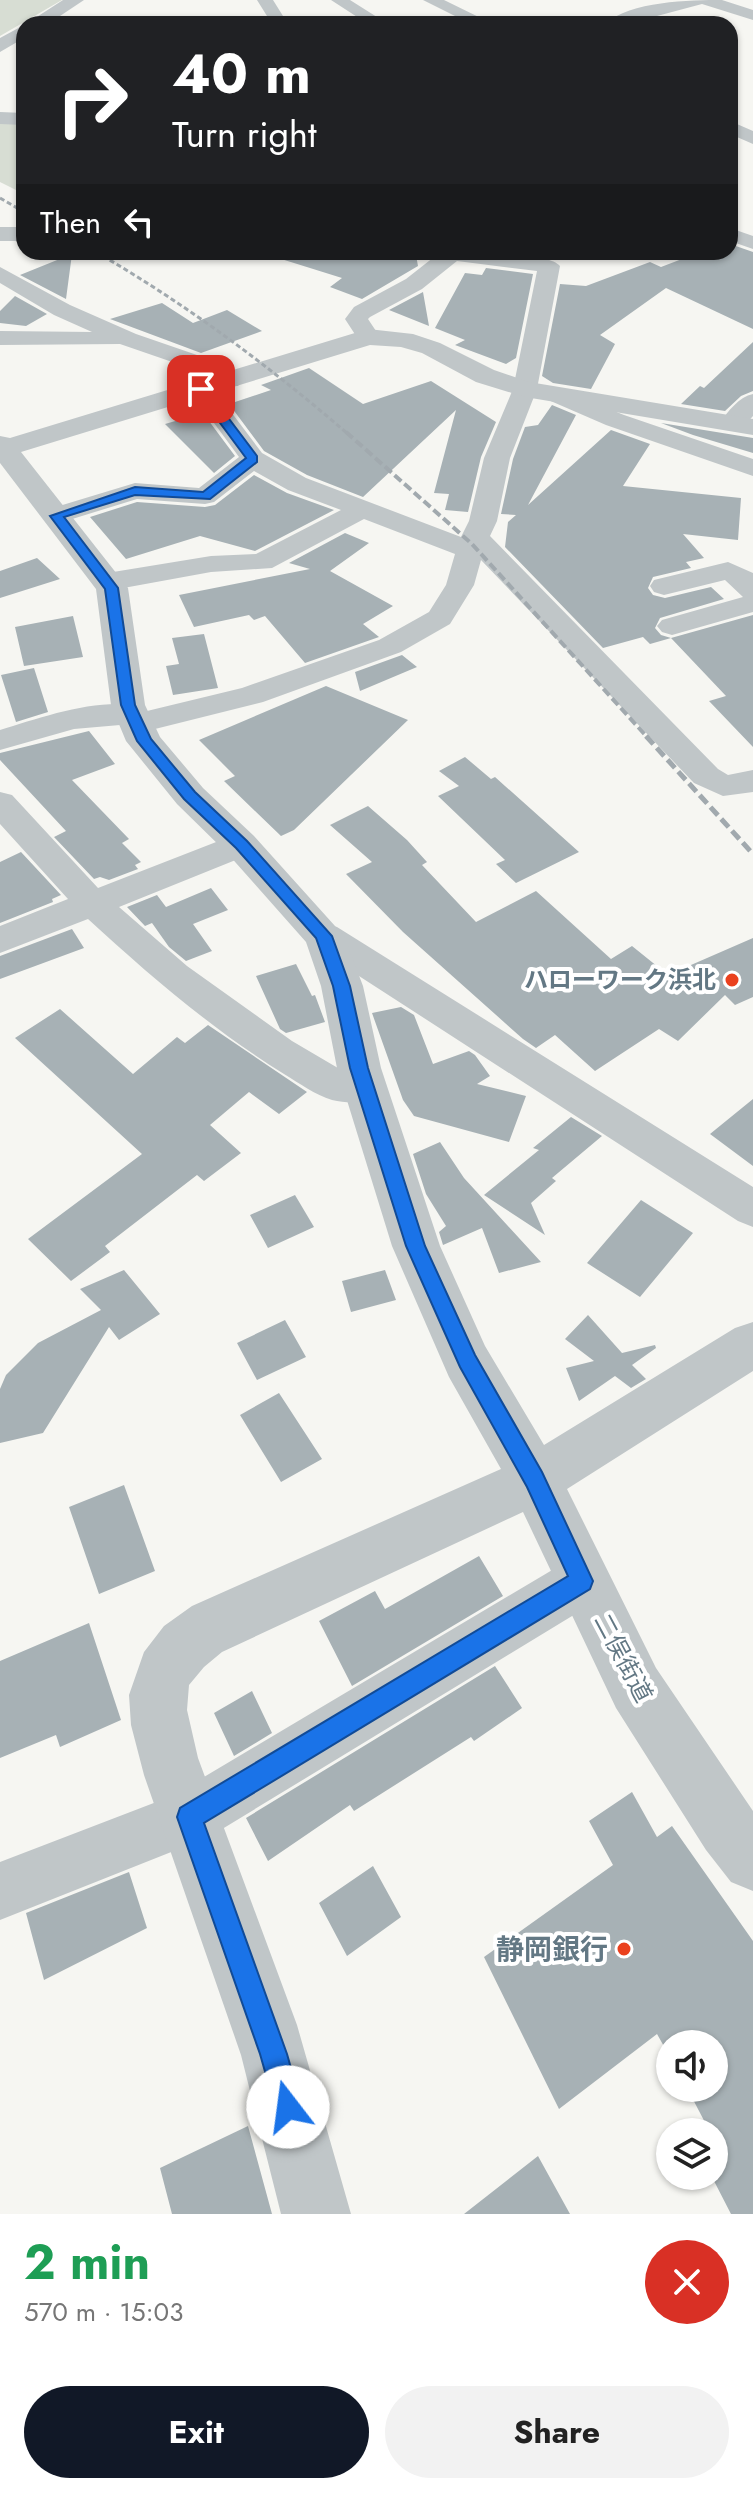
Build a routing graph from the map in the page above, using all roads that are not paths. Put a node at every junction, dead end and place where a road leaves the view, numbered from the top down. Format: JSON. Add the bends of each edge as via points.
{"nodes":[{"id":1,"x":75,"y":0,"type":"edge"},
{"id":2,"x":265,"y":0,"type":"edge"},
{"id":3,"x":339,"y":0,"type":"edge"},
{"id":4,"x":431,"y":0,"type":"edge"},
{"id":5,"x":702,"y":0,"type":"edge"},
{"id":6,"x":600,"y":6,"type":"dead end"},
{"id":7,"x":753,"y":15,"type":"edge"},
{"id":8,"x":48,"y":16,"type":"edge"},
{"id":9,"x":278,"y":16,"type":"edge"},
{"id":10,"x":366,"y":16,"type":"edge"},
{"id":11,"x":467,"y":16,"type":"edge"},
{"id":12,"x":612,"y":16,"type":"edge"},
{"id":13,"x":638,"y":16,"type":"edge"},
{"id":14,"x":439,"y":260,"type":"edge"},
{"id":15,"x":549,"y":260,"type":"edge"},
{"id":16,"x":0,"y":274,"type":"edge"},
{"id":17,"x":368,"y":337,"type":"junction"},
{"id":18,"x":0,"y":338,"type":"edge"},
{"id":19,"x":128,"y":339,"type":"junction"},
{"id":20,"x":229,"y":381,"type":"junction"},
{"id":21,"x":201,"y":389,"type":"junction"},
{"id":22,"x":525,"y":389,"type":"junction"},
{"id":23,"x":555,"y":394,"type":"junction"},
{"id":24,"x":753,"y":401,"type":"edge"},
{"id":25,"x":743,"y":425,"type":"edge"},
{"id":26,"x":2,"y":447,"type":"edge"},
{"id":27,"x":253,"y":459,"type":"junction"},
{"id":28,"x":753,"y":468,"type":"edge"},
{"id":29,"x":361,"y":510,"type":"junction"},
{"id":30,"x":56,"y":516,"type":"junction"},
{"id":31,"x":472,"y":543,"type":"junction"},
{"id":32,"x":107,"y":582,"type":"junction"},
{"id":33,"x":664,"y":586,"type":"dead end"},
{"id":34,"x":753,"y":591,"type":"edge"},
{"id":35,"x":753,"y":603,"type":"edge"},
{"id":36,"x":672,"y":626,"type":"dead end"},
{"id":37,"x":134,"y":719,"type":"junction"},
{"id":38,"x":0,"y":740,"type":"edge"},
{"id":39,"x":753,"y":781,"type":"edge"},
{"id":40,"x":0,"y":803,"type":"edge"},
{"id":41,"x":241,"y":845,"type":"junction"},
{"id":42,"x":92,"y":903,"type":"junction"},
{"id":43,"x":324,"y":936,"type":"junction"},
{"id":44,"x":0,"y":940,"type":"edge"},
{"id":45,"x":366,"y":1087,"type":"junction"},
{"id":46,"x":753,"y":1209,"type":"edge"},
{"id":47,"x":753,"y":1344,"type":"edge"},
{"id":48,"x":535,"y":1480,"type":"junction"},
{"id":49,"x":582,"y":1581,"type":"junction"},
{"id":50,"x":189,"y":1817,"type":"junction"},
{"id":51,"x":753,"y":1860,"type":"edge"},
{"id":52,"x":0,"y":1891,"type":"edge"},
{"id":53,"x":316,"y":2214,"type":"edge"}],
"edges":[{"from":1,"to":8,"type":"street"},
{"from":2,"to":9,"type":"street"},
{"from":3,"to":10,"type":"street"},
{"from":4,"to":11,"type":"street"},
{"from":5,"to":7,"type":"street"},
{"from":5,"to":13,"type":"street"},
{"from":6,"to":12,"type":"street"},
{"from":14,"to":17,"type":"street","via":[[414,284],[362,312],[356,319]]},
{"from":15,"to":22,"type":"street"},
{"from":16,"to":19,"type":"street","via":[[62,310]]},
{"from":17,"to":20,"type":"street"},
{"from":17,"to":22,"type":"street","via":[[404,339]]},
{"from":18,"to":19,"type":"street"},
{"from":19,"to":20,"type":"street","via":[[218,370]]},
{"from":20,"to":21,"type":"street"},
{"from":21,"to":26,"type":"street"},
{"from":21,"to":27,"type":"street"},
{"from":22,"to":23,"type":"street"},
{"from":22,"to":31,"type":"street","via":[[497,458],[483,521]]},
{"from":23,"to":25,"type":"street"},
{"from":23,"to":28,"type":"street"},
{"from":24,"to":25,"type":"street"},
{"from":26,"to":30,"type":"street","name":"二俣街道"},
{"from":27,"to":29,"type":"street"},
{"from":27,"to":30,"type":"street","via":[[205,496],[135,491]]},
{"from":29,"to":31,"type":"street"},
{"from":29,"to":32,"type":"street","via":[[262,562],[211,564]]},
{"from":30,"to":32,"type":"street","name":"二俣街道"},
{"from":31,"to":37,"type":"street","via":[[460,585],[445,612],[410,637],[252,695]]},
{"from":31,"to":39,"type":"street","via":[[715,784],[729,787]]},
{"from":32,"to":37,"type":"street","name":"二俣街道"},
{"from":33,"to":34,"type":"street","via":[[728,571]]},
{"from":35,"to":36,"type":"street"},
{"from":37,"to":38,"type":"street","via":[[72,719]]},
{"from":37,"to":41,"type":"street","name":"二俣街道","via":[[156,758]]},
{"from":40,"to":42,"type":"street"},
{"from":41,"to":42,"type":"street"},
{"from":41,"to":43,"type":"street","name":"二俣街道"},
{"from":42,"to":44,"type":"street"},
{"from":42,"to":45,"type":"street","via":[[174,976],[278,1051],[336,1086]]},
{"from":43,"to":45,"type":"street","name":"二俣街道"},
{"from":43,"to":46,"type":"street"},
{"from":45,"to":48,"type":"street","name":"二俣街道","via":[[416,1246],[467,1361]]},
{"from":47,"to":48,"type":"street"},
{"from":48,"to":49,"type":"street","name":"二俣街道"},
{"from":48,"to":50,"type":"street","via":[[212,1626],[177,1651],[162,1677],[158,1698],[160,1723]]},
{"from":49,"to":50,"type":"street"},
{"from":49,"to":51,"type":"street","name":"二俣街道","via":[[636,1688]]},
{"from":50,"to":52,"type":"street"},
{"from":50,"to":53,"type":"street","via":[[274,2054]]}]}
